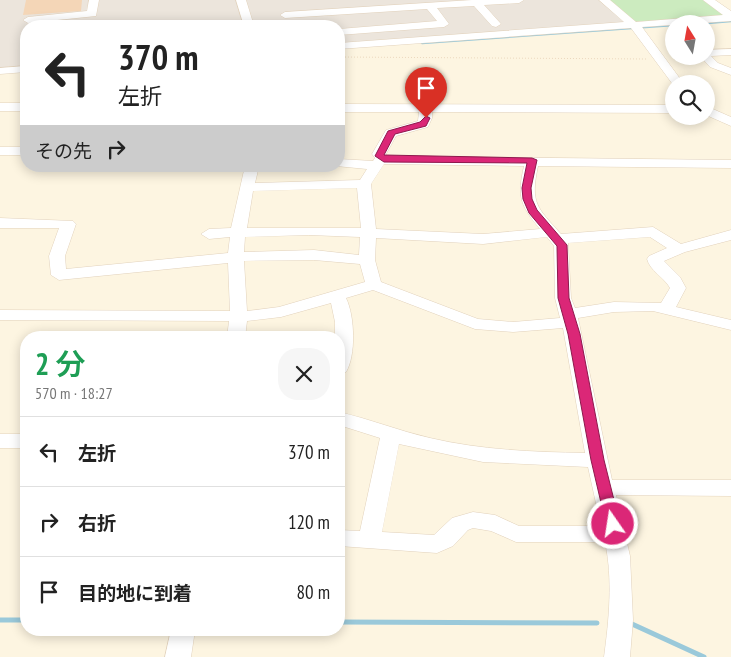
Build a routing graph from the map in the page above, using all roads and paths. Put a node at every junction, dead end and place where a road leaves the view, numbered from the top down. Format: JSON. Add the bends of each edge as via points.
{"nodes":[{"id":1,"x":94,"y":0,"type":"edge"},
{"id":2,"x":242,"y":0,"type":"edge"},
{"id":3,"x":338,"y":0,"type":"edge"},
{"id":4,"x":519,"y":0,"type":"edge"},
{"id":5,"x":604,"y":0,"type":"edge"},
{"id":6,"x":708,"y":0,"type":"edge"},
{"id":7,"x":477,"y":3,"type":"junction"},
{"id":8,"x":430,"y":6,"type":"junction"},
{"id":9,"x":344,"y":12,"type":"junction"},
{"id":10,"x":731,"y":17,"type":"edge"},
{"id":11,"x":715,"y":19,"type":"edge"},
{"id":12,"x":28,"y":20,"type":"dead end"},
{"id":13,"x":247,"y":20,"type":"edge"},
{"id":14,"x":287,"y":20,"type":"edge"},
{"id":15,"x":496,"y":24,"type":"dead end"},
{"id":16,"x":665,"y":24,"type":"edge"},
{"id":17,"x":636,"y":27,"type":"junction"},
{"id":18,"x":353,"y":31,"type":"junction"},
{"id":19,"x":345,"y":32,"type":"edge"},
{"id":20,"x":345,"y":46,"type":"edge"},
{"id":21,"x":731,"y":52,"type":"edge"},
{"id":22,"x":715,"y":55,"type":"edge"},
{"id":23,"x":345,"y":57,"type":"edge"},
{"id":24,"x":660,"y":59,"type":"junction"},
{"id":25,"x":665,"y":59,"type":"edge"},
{"id":26,"x":714,"y":65,"type":"edge"},
{"id":27,"x":20,"y":69,"type":"edge"},
{"id":28,"x":0,"y":71,"type":"edge"},
{"id":29,"x":731,"y":72,"type":"edge"},
{"id":30,"x":672,"y":75,"type":"edge"},
{"id":31,"x":0,"y":107,"type":"edge"},
{"id":32,"x":20,"y":107,"type":"edge"},
{"id":33,"x":345,"y":108,"type":"edge"},
{"id":34,"x":425,"y":108,"type":"junction"},
{"id":35,"x":665,"y":109,"type":"edge"},
{"id":36,"x":715,"y":114,"type":"edge"},
{"id":37,"x":731,"y":122,"type":"edge"},
{"id":38,"x":0,"y":151,"type":"edge"},
{"id":39,"x":20,"y":151,"type":"edge"},
{"id":40,"x":532,"y":160,"type":"junction"},
{"id":41,"x":380,"y":162,"type":"junction"},
{"id":42,"x":345,"y":163,"type":"edge"},
{"id":43,"x":731,"y":164,"type":"edge"},
{"id":44,"x":251,"y":172,"type":"edge"},
{"id":45,"x":364,"y":184,"type":"junction"},
{"id":46,"x":247,"y":187,"type":"junction"},
{"id":47,"x":0,"y":223,"type":"edge"},
{"id":48,"x":239,"y":232,"type":"junction"},
{"id":49,"x":370,"y":233,"type":"junction"},
{"id":50,"x":209,"y":234,"type":"dead end"},
{"id":51,"x":731,"y":235,"type":"edge"},
{"id":52,"x":554,"y":236,"type":"junction"},
{"id":53,"x":679,"y":249,"type":"junction"},
{"id":54,"x":237,"y":257,"type":"junction"},
{"id":55,"x":367,"y":260,"type":"junction"},
{"id":56,"x":374,"y":285,"type":"junction"},
{"id":57,"x":336,"y":295,"type":"junction"},
{"id":58,"x":666,"y":309,"type":"junction"},
{"id":59,"x":0,"y":315,"type":"edge"},
{"id":60,"x":240,"y":316,"type":"junction"},
{"id":61,"x":570,"y":318,"type":"junction"},
{"id":62,"x":731,"y":324,"type":"edge"},
{"id":63,"x":237,"y":331,"type":"edge"},
{"id":64,"x":344,"y":331,"type":"edge"},
{"id":65,"x":345,"y":420,"type":"edge"},
{"id":66,"x":391,"y":434,"type":"junction"},
{"id":67,"x":0,"y":441,"type":"edge"},
{"id":68,"x":20,"y":441,"type":"edge"},
{"id":69,"x":597,"y":460,"type":"junction"},
{"id":70,"x":604,"y":487,"type":"junction"},
{"id":71,"x":731,"y":488,"type":"edge"},
{"id":72,"x":615,"y":534,"type":"junction"},
{"id":73,"x":345,"y":538,"type":"edge"},
{"id":74,"x":369,"y":539,"type":"junction"},
{"id":75,"x":182,"y":636,"type":"edge"},
{"id":76,"x":178,"y":657,"type":"edge"},
{"id":77,"x":617,"y":657,"type":"edge"}],
"edges":[{"from":1,"to":12,"type":"street","via":[[92,14]]},
{"from":2,"to":13,"type":"street"},
{"from":3,"to":9,"type":"street"},
{"from":4,"to":7,"type":"street"},
{"from":5,"to":17,"type":"street"},
{"from":6,"to":10,"type":"street"},
{"from":7,"to":8,"type":"street"},
{"from":7,"to":15,"type":"street"},
{"from":8,"to":9,"type":"street"},
{"from":8,"to":18,"type":"street","via":[[444,24]]},
{"from":9,"to":14,"type":"street","via":[[283,11]]},
{"from":9,"to":18,"type":"street"},
{"from":10,"to":11,"type":"street"},
{"from":16,"to":17,"type":"street"},
{"from":17,"to":20,"type":"street"},
{"from":17,"to":24,"type":"street"},
{"from":18,"to":19,"type":"street"},
{"from":21,"to":22,"type":"street"},
{"from":23,"to":24,"type":"path"},
{"from":24,"to":25,"type":"path"},
{"from":24,"to":30,"type":"street"},
{"from":26,"to":29,"type":"street"},
{"from":27,"to":28,"type":"street"},
{"from":31,"to":32,"type":"street"},
{"from":33,"to":34,"type":"street"},
{"from":34,"to":35,"type":"street"},
{"from":34,"to":41,"type":"street","via":[[423,124],[391,133],[379,154]]},
{"from":36,"to":37,"type":"street"},
{"from":38,"to":39,"type":"street"},
{"from":40,"to":41,"type":"street"},
{"from":40,"to":43,"type":"street"},
{"from":40,"to":52,"type":"street","via":[[526,188],[528,199],[533,211]]},
{"from":41,"to":42,"type":"street"},
{"from":41,"to":45,"type":"street"},
{"from":44,"to":46,"type":"street"},
{"from":45,"to":46,"type":"street"},
{"from":45,"to":49,"type":"street"},
{"from":46,"to":48,"type":"street"},
{"from":47,"to":54,"type":"street","via":[[68,224],[57,256],[59,275]]},
{"from":48,"to":49,"type":"street"},
{"from":48,"to":50,"type":"street"},
{"from":48,"to":54,"type":"street"},
{"from":49,"to":52,"type":"street","via":[[479,240]]},
{"from":49,"to":55,"type":"street"},
{"from":51,"to":53,"type":"street"},
{"from":52,"to":53,"type":"street","via":[[653,232]]},
{"from":52,"to":61,"type":"street","via":[[563,251],[562,285]]},
{"from":53,"to":58,"type":"street","via":[[654,261],[678,288]]},
{"from":54,"to":55,"type":"street","via":[[314,255]]},
{"from":54,"to":60,"type":"street"},
{"from":55,"to":56,"type":"street"},
{"from":56,"to":57,"type":"street"},
{"from":56,"to":61,"type":"street","via":[[475,324],[513,327]]},
{"from":57,"to":60,"type":"street","via":[[281,312]]},
{"from":57,"to":64,"type":"street","via":[[344,315]]},
{"from":58,"to":61,"type":"street","via":[[620,306]]},
{"from":58,"to":62,"type":"street","via":[[692,318]]},
{"from":59,"to":60,"type":"street"},
{"from":60,"to":63,"type":"street"},
{"from":61,"to":69,"type":"street"},
{"from":65,"to":66,"type":"street"},
{"from":66,"to":69,"type":"street","via":[[449,450],[484,455]]},
{"from":66,"to":74,"type":"street"},
{"from":67,"to":68,"type":"street"},
{"from":69,"to":70,"type":"street"},
{"from":70,"to":71,"type":"street"},
{"from":70,"to":72,"type":"street"},
{"from":72,"to":74,"type":"street","via":[[516,534],[482,520],[460,524],[437,544]]},
{"from":72,"to":77,"type":"street","via":[[620,556],[621,620]]},
{"from":73,"to":74,"type":"street"},
{"from":75,"to":76,"type":"street"}]}
